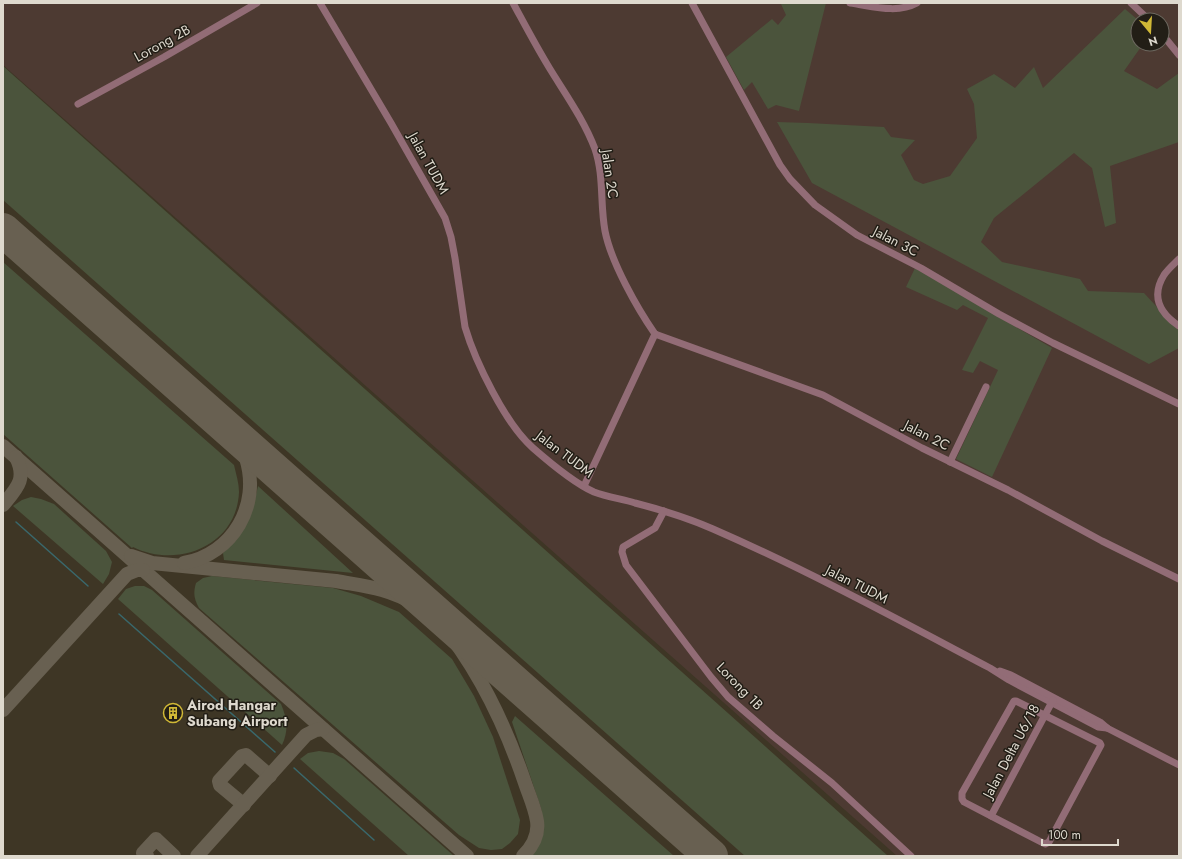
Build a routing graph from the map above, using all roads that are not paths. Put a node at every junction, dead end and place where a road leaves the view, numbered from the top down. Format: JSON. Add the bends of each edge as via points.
{"nodes":[{"id":1,"x":258,"y":3,"type":"edge"},
{"id":2,"x":320,"y":3,"type":"edge"},
{"id":3,"x":512,"y":3,"type":"edge"},
{"id":4,"x":692,"y":3,"type":"edge"},
{"id":5,"x":850,"y":3,"type":"edge"},
{"id":6,"x":916,"y":3,"type":"edge"},
{"id":7,"x":1131,"y":3,"type":"edge"},
{"id":8,"x":1140,"y":12,"type":"edge"},
{"id":9,"x":1177,"y":46,"type":"edge"},
{"id":10,"x":1179,"y":55,"type":"edge"},
{"id":11,"x":78,"y":104,"type":"dead end"},
{"id":12,"x":1179,"y":259,"type":"edge"},
{"id":13,"x":1179,"y":326,"type":"edge"},
{"id":14,"x":656,"y":334,"type":"junction"},
{"id":15,"x":986,"y":387,"type":"dead end"},
{"id":16,"x":1179,"y":404,"type":"edge"},
{"id":17,"x":950,"y":462,"type":"junction"},
{"id":18,"x":584,"y":486,"type":"junction"},
{"id":19,"x":664,"y":511,"type":"junction"},
{"id":20,"x":1179,"y":579,"type":"edge"},
{"id":21,"x":1053,"y":700,"type":"junction"},
{"id":22,"x":1045,"y":714,"type":"junction"},
{"id":23,"x":1179,"y":765,"type":"edge"},
{"id":24,"x":991,"y":816,"type":"junction"},
{"id":25,"x":911,"y":856,"type":"edge"}],
"edges":[{"from":1,"to":11,"type":"street","name":"Lorong 2B"},
{"from":2,"to":18,"type":"street","name":"Jalan TUDM","via":[[445,218],[455,258],[464,327],[486,378],[509,419],[526,442]]},
{"from":3,"to":14,"type":"street","name":"Jalan 2C","via":[[589,133],[599,166],[605,231],[611,252],[628,289]]},
{"from":4,"to":16,"type":"street","name":"Jalan 3C","via":[[780,164],[790,179],[815,204],[857,235],[921,268],[999,314]]},
{"from":5,"to":6,"type":"street","via":[[893,9]]},
{"from":7,"to":8,"type":"street"},
{"from":9,"to":10,"type":"street"},
{"from":12,"to":13,"type":"street","via":[[1164,274],[1158,287],[1157,299],[1159,306]]},
{"from":14,"to":17,"type":"street","name":"Jalan 2C","via":[[816,392]]},
{"from":14,"to":18,"type":"street"},
{"from":15,"to":17,"type":"street"},
{"from":17,"to":20,"type":"street","name":"Jalan 2C"},
{"from":18,"to":19,"type":"street","name":"Jalan TUDM","via":[[595,492]]},
{"from":19,"to":21,"type":"street","name":"Jalan TUDM","via":[[759,550],[990,668],[1011,675]]},
{"from":19,"to":25,"type":"street","name":"Lorong 1B","via":[[654,528],[623,547],[622,556],[628,568],[728,697],[832,783]]},
{"from":21,"to":22,"type":"street","name":"Jalan Delta U6/18"},
{"from":21,"to":23,"type":"street","name":"Jalan TUDM"},
{"from":22,"to":24,"type":"street","name":"Jalan Delta U6/18"},
{"from":22,"to":24,"type":"street","via":[[1014,701],[962,794],[964,802]]},
{"from":22,"to":24,"type":"street","via":[[1100,743],[1100,748],[1049,842],[1045,844]]}]}
